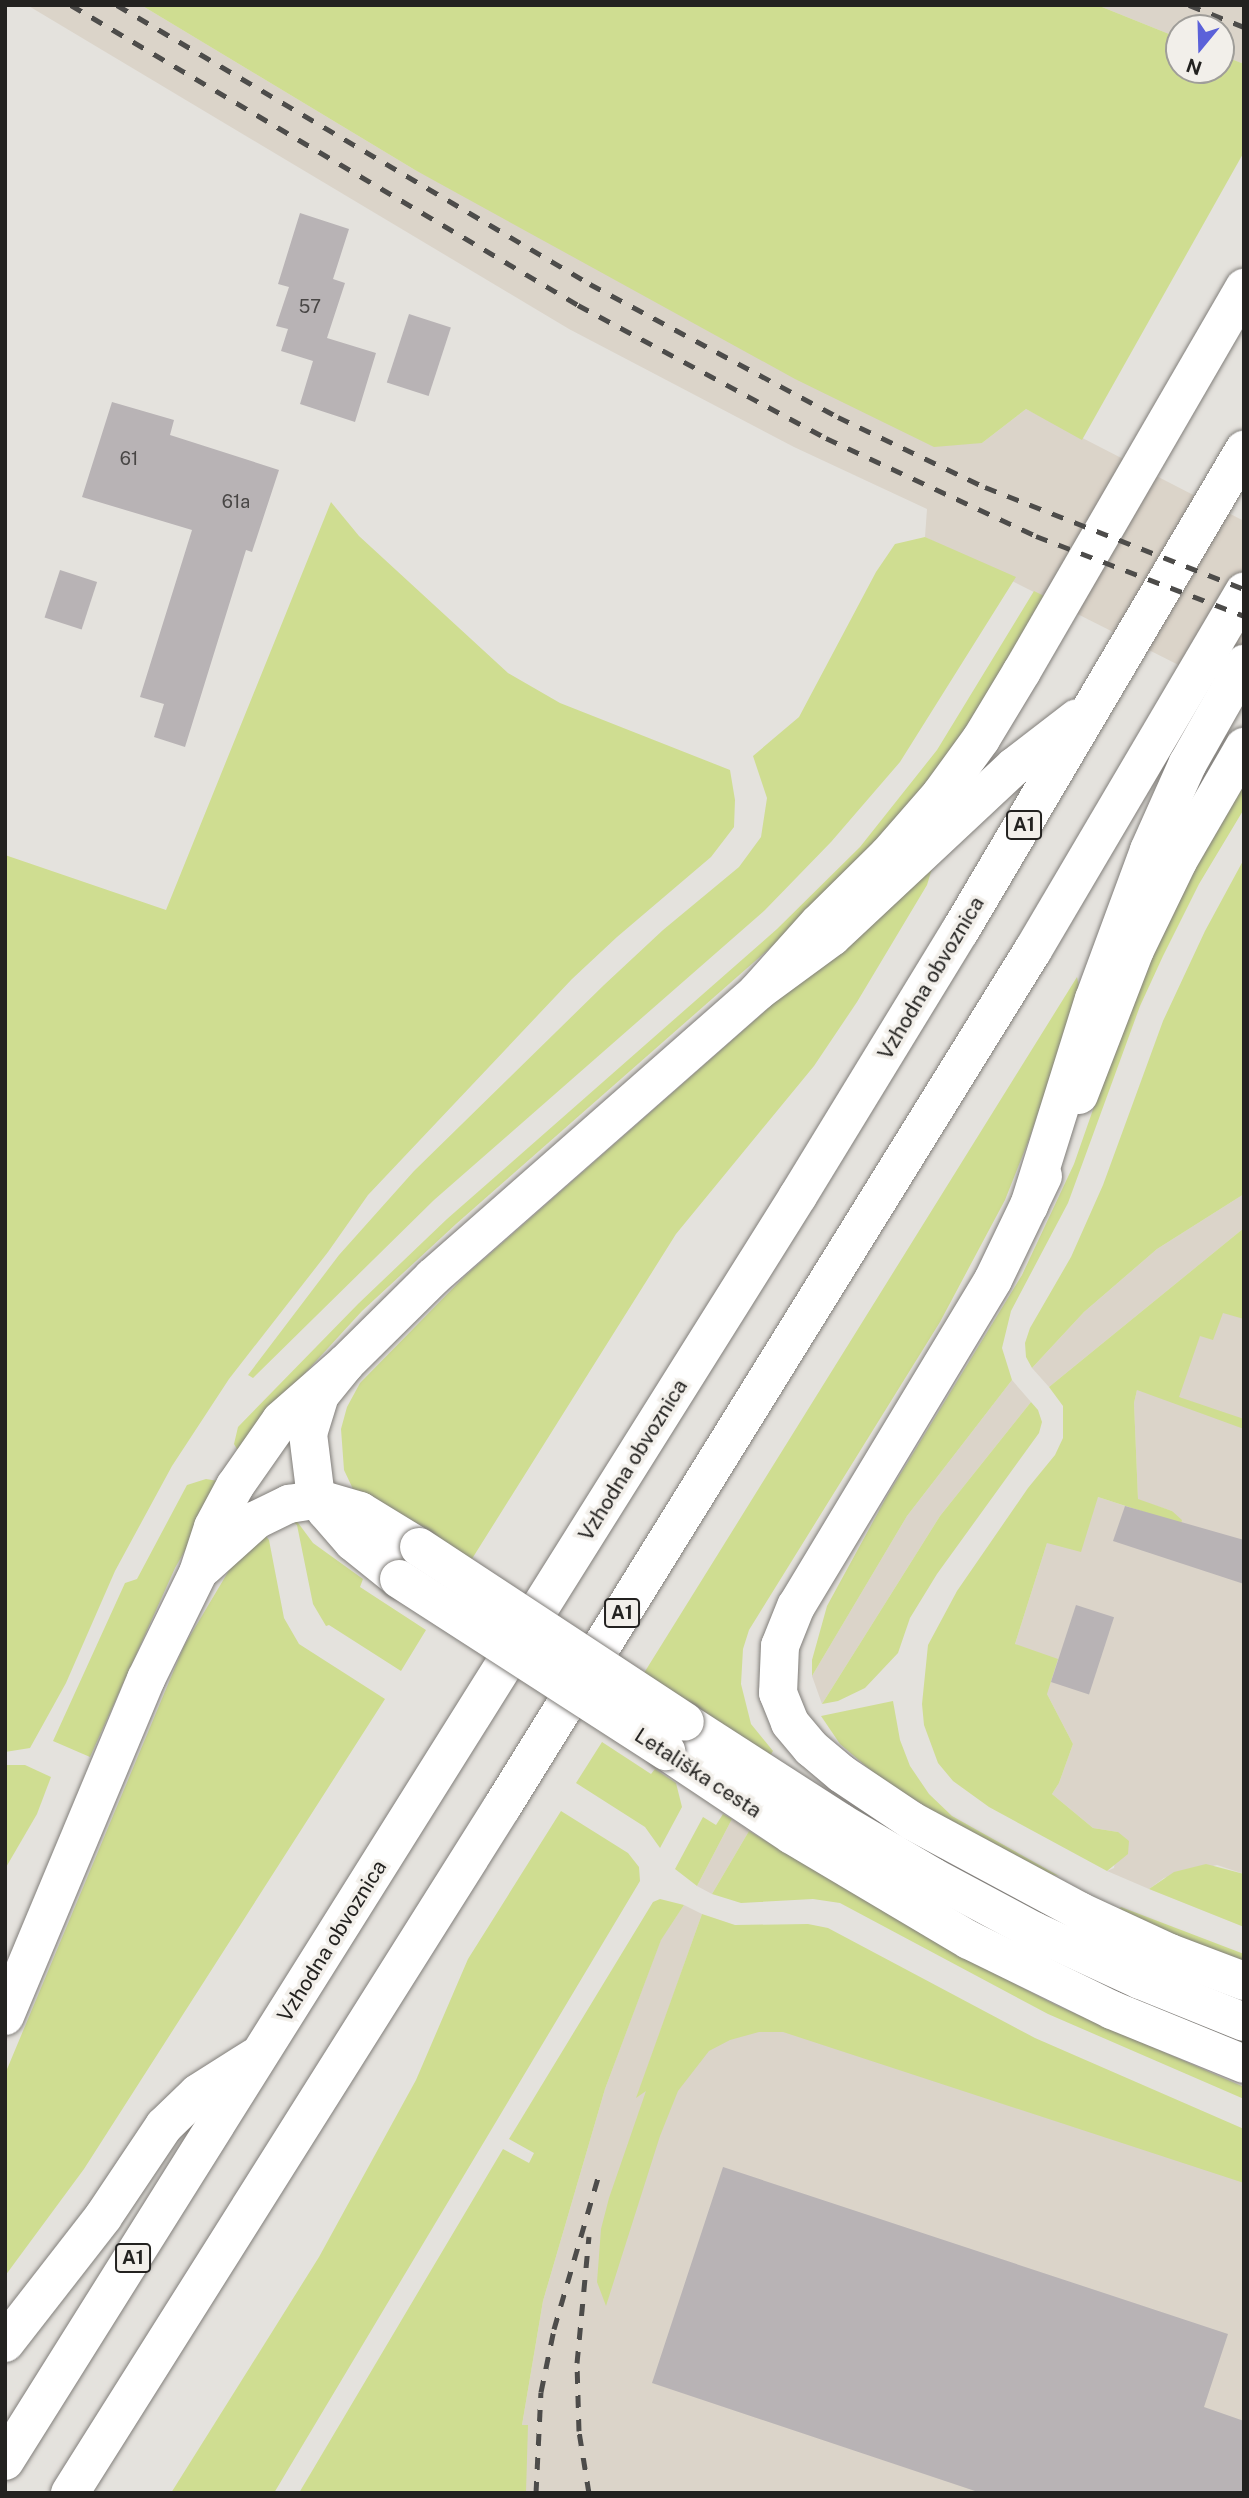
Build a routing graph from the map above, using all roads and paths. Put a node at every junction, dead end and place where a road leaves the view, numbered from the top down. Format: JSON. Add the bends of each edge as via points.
{"nodes":[{"id":1,"x":1244,"y":288,"type":"edge"},
{"id":2,"x":1244,"y":450,"type":"edge"},
{"id":3,"x":1244,"y":592,"type":"edge"},
{"id":4,"x":1244,"y":664,"type":"edge"},
{"id":5,"x":1096,"y":703,"type":"junction"},
{"id":6,"x":1244,"y":747,"type":"edge"},
{"id":7,"x":757,"y":992,"type":"junction"},
{"id":8,"x":1029,"y":1206,"type":"junction"},
{"id":9,"x":346,"y":1363,"type":"junction"},
{"id":10,"x":319,"y":1499,"type":"junction"},
{"id":11,"x":198,"y":1573,"type":"junction"},
{"id":12,"x":675,"y":1736,"type":"junction"},
{"id":13,"x":872,"y":1842,"type":"junction"},
{"id":14,"x":1027,"y":1885,"type":"junction"},
{"id":15,"x":1244,"y":1981,"type":"edge"},
{"id":16,"x":7,"y":2010,"type":"edge"},
{"id":17,"x":1244,"y":2022,"type":"edge"},
{"id":18,"x":260,"y":2055,"type":"junction"},
{"id":19,"x":1244,"y":2064,"type":"edge"},
{"id":20,"x":5,"y":2343,"type":"edge"},
{"id":21,"x":5,"y":2460,"type":"edge"},
{"id":22,"x":70,"y":2493,"type":"edge"}],
"edges":[{"from":1,"to":7,"type":"main road","via":[[981,739],[897,845]]},
{"from":2,"to":5,"type":"main road","name":"Vzhodna obvoznica","number":"A1"},
{"from":3,"to":22,"type":"main road","number":"A1","via":[[1033,950]]},
{"from":4,"to":8,"type":"main road","via":[[1188,762],[1149,850],[1094,999]]},
{"from":5,"to":7,"type":"main road","via":[[1016,766],[832,937]]},
{"from":5,"to":18,"type":"main road","name":"Vzhodna obvoznica","number":"A1","via":[[812,1173]]},
{"from":6,"to":8,"type":"main road","via":[[1178,861],[1135,950],[1090,1072]]},
{"from":7,"to":9,"type":"main road","via":[[433,1277]]},
{"from":8,"to":14,"type":"main road","via":[[993,1280],[796,1606],[780,1646],[777,1683],[790,1723],[826,1761],[912,1821]]},
{"from":9,"to":10,"type":"main road","name":"Letališka cesta","via":[[320,1395],[310,1421],[310,1471]]},
{"from":9,"to":11,"type":"main road","via":[[281,1420],[214,1527]]},
{"from":10,"to":11,"type":"main road","via":[[289,1504],[256,1520]]},
{"from":10,"to":12,"type":"main road","name":"Letališka cesta","bridge":true,"via":[[360,1511],[419,1547]]},
{"from":10,"to":12,"type":"main road","name":"Letališka cesta","bridge":true,"via":[[353,1542],[399,1579]]},
{"from":11,"to":16,"type":"main road","via":[[146,1679]]},
{"from":12,"to":13,"type":"main road","name":"Letališka cesta"},
{"from":12,"to":19,"type":"main road","name":"Letališka cesta","via":[[792,1835],[969,1940],[1112,2010]]},
{"from":13,"to":14,"type":"main road"},
{"from":13,"to":17,"type":"main road","name":"Letališka cesta","via":[[1034,1931]]},
{"from":14,"to":15,"type":"main road","via":[[1170,1953]]},
{"from":18,"to":20,"type":"main road","via":[[198,2093],[164,2126],[103,2217]]},
{"from":18,"to":21,"type":"main road","name":"Vzhodna obvoznica","number":"A1"}]}
